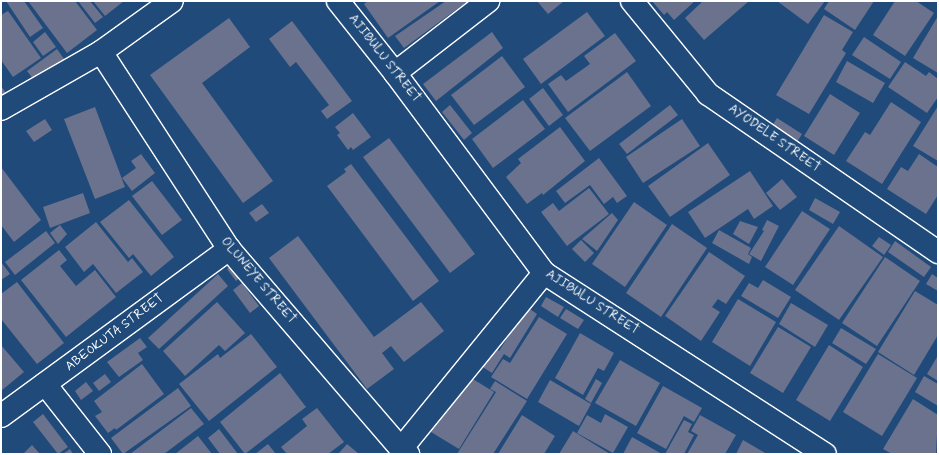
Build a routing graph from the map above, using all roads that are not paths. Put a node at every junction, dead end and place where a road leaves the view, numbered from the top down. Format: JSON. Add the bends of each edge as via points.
{"nodes":[{"id":1,"x":172,"y":1,"type":"edge"},
{"id":2,"x":338,"y":1,"type":"edge"},
{"id":3,"x":488,"y":1,"type":"edge"},
{"id":4,"x":632,"y":1,"type":"edge"},
{"id":5,"x":101,"y":52,"type":"junction"},
{"id":6,"x":395,"y":73,"type":"junction"},
{"id":7,"x":1,"y":109,"type":"edge"},
{"id":8,"x":229,"y":248,"type":"junction"},
{"id":9,"x":938,"y":252,"type":"edge"},
{"id":10,"x":544,"y":273,"type":"junction"},
{"id":11,"x":45,"y":384,"type":"junction"},
{"id":12,"x":1,"y":416,"type":"edge"},
{"id":13,"x":404,"y":452,"type":"edge"},
{"id":14,"x":100,"y":454,"type":"edge"},
{"id":15,"x":825,"y":454,"type":"edge"}],
"edges":[{"from":1,"to":5,"type":"street"},
{"from":2,"to":6,"type":"street","name":"AJIBULU STREET"},
{"from":3,"to":6,"type":"street"},
{"from":4,"to":9,"type":"street","name":"AYODELE STREET","via":[[708,94]]},
{"from":5,"to":7,"type":"street"},
{"from":5,"to":8,"type":"street","name":"OLUNEYE STREET"},
{"from":6,"to":10,"type":"street","name":"AJIBULU STREET"},
{"from":8,"to":11,"type":"street","name":"ABEOKUTA STREET"},
{"from":8,"to":13,"type":"street","name":"OLUNEYE STREET"},
{"from":10,"to":13,"type":"street"},
{"from":10,"to":15,"type":"street","name":"AJIBULU STREET"},
{"from":11,"to":12,"type":"street","name":"ABEOKUTA STREET"},
{"from":11,"to":14,"type":"street"}]}
